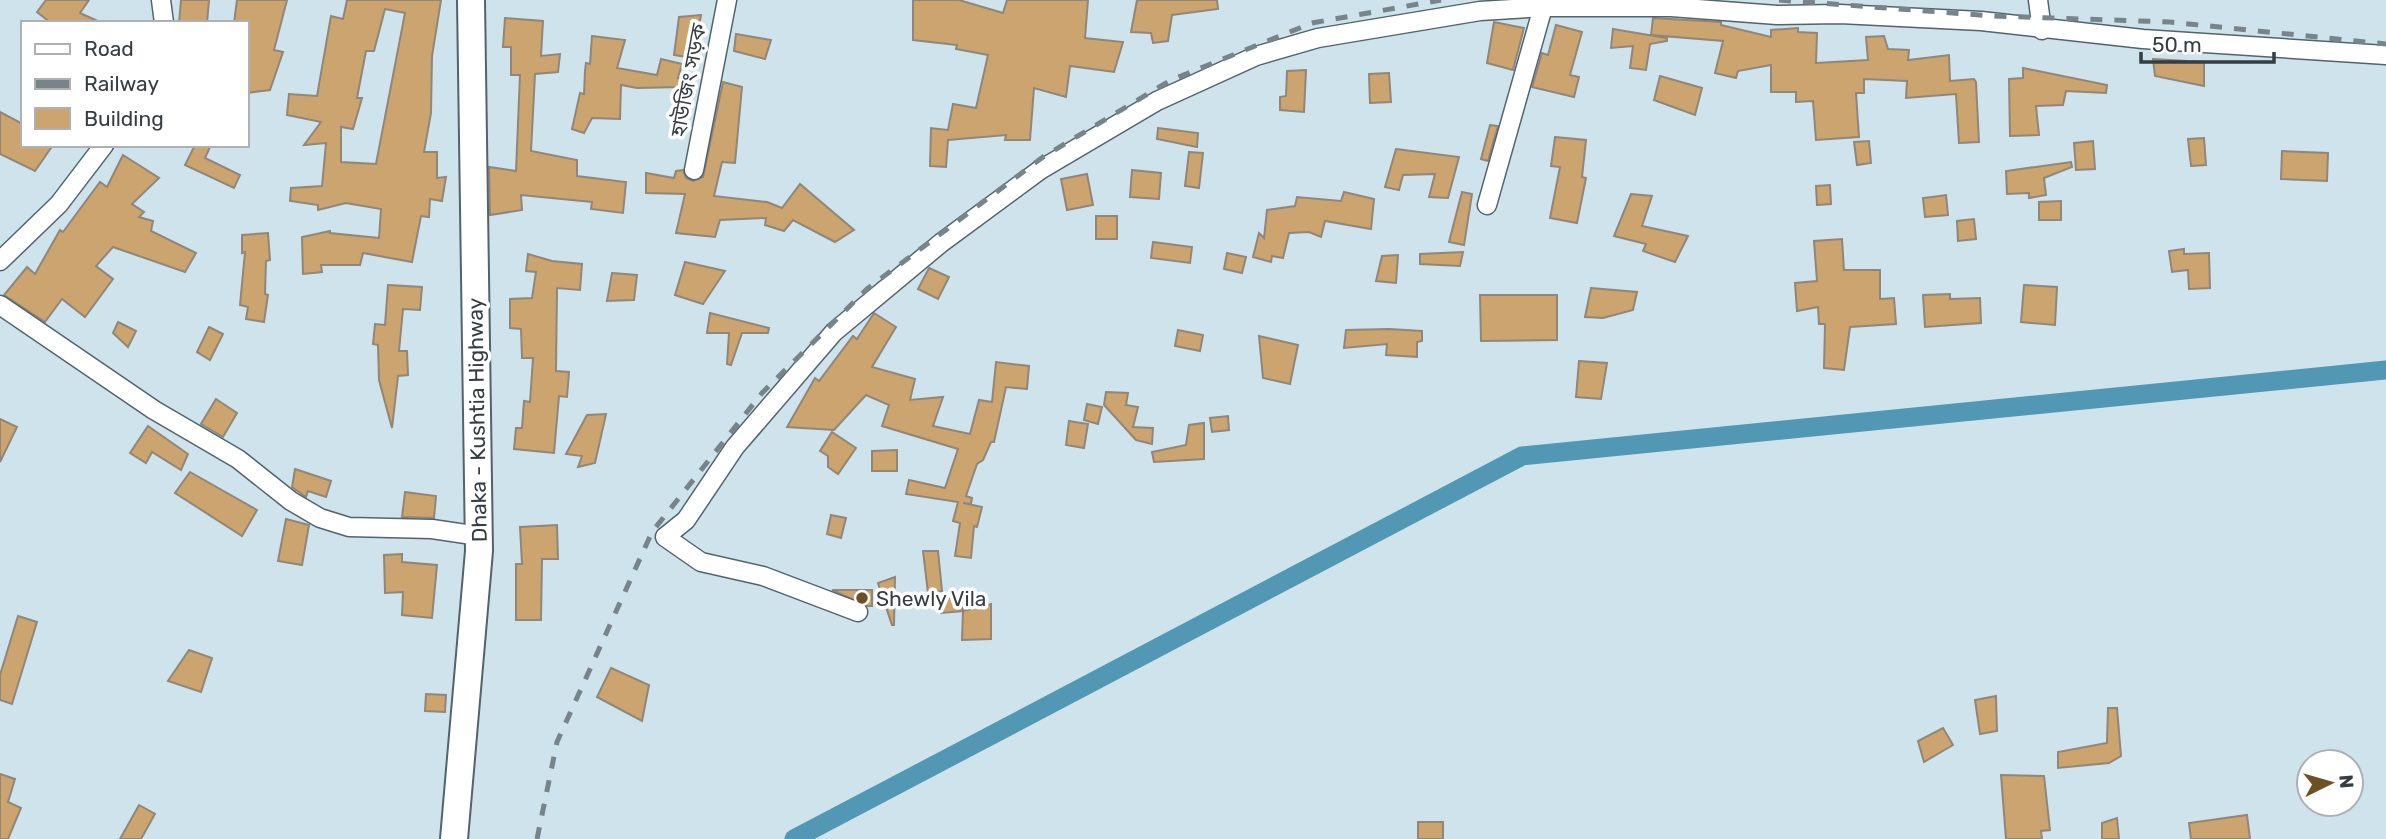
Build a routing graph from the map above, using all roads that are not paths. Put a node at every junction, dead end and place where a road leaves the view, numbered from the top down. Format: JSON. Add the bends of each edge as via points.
{"nodes":[{"id":1,"x":471,"y":0,"type":"edge"},
{"id":2,"x":727,"y":0,"type":"edge"},
{"id":3,"x":2038,"y":0,"type":"edge"},
{"id":4,"x":1545,"y":3,"type":"edge"},
{"id":5,"x":2042,"y":30,"type":"junction"},
{"id":6,"x":2386,"y":55,"type":"edge"},
{"id":7,"x":102,"y":147,"type":"edge"},
{"id":8,"x":694,"y":170,"type":"dead end"},
{"id":9,"x":1487,"y":205,"type":"dead end"},
{"id":10,"x":0,"y":261,"type":"edge"},
{"id":11,"x":0,"y":305,"type":"edge"},
{"id":12,"x":479,"y":536,"type":"junction"},
{"id":13,"x":858,"y":612,"type":"dead end"},
{"id":14,"x":454,"y":839,"type":"edge"}],
"edges":[{"from":1,"to":12,"type":"main road","name":"Dhaka - Kushtia Highway"},
{"from":2,"to":8,"type":"street","name":"হাউজিং সড়ক"},
{"from":3,"to":5,"type":"street"},
{"from":4,"to":5,"type":"street","via":[[1777,15],[1858,14],[1981,21]]},
{"from":4,"to":9,"type":"street"},
{"from":4,"to":13,"type":"street","via":[[1346,33],[1256,56],[1228,68],[1157,101],[1040,170],[856,311],[791,379],[717,470],[686,520],[665,537],[702,562],[763,576]]},
{"from":5,"to":6,"type":"street"},
{"from":7,"to":10,"type":"street","via":[[59,204]]},
{"from":11,"to":12,"type":"street","via":[[154,410],[238,459],[320,518],[349,527],[432,529]]},
{"from":12,"to":14,"type":"main road","name":"Dhaka - Kushtia Highway"}]}
